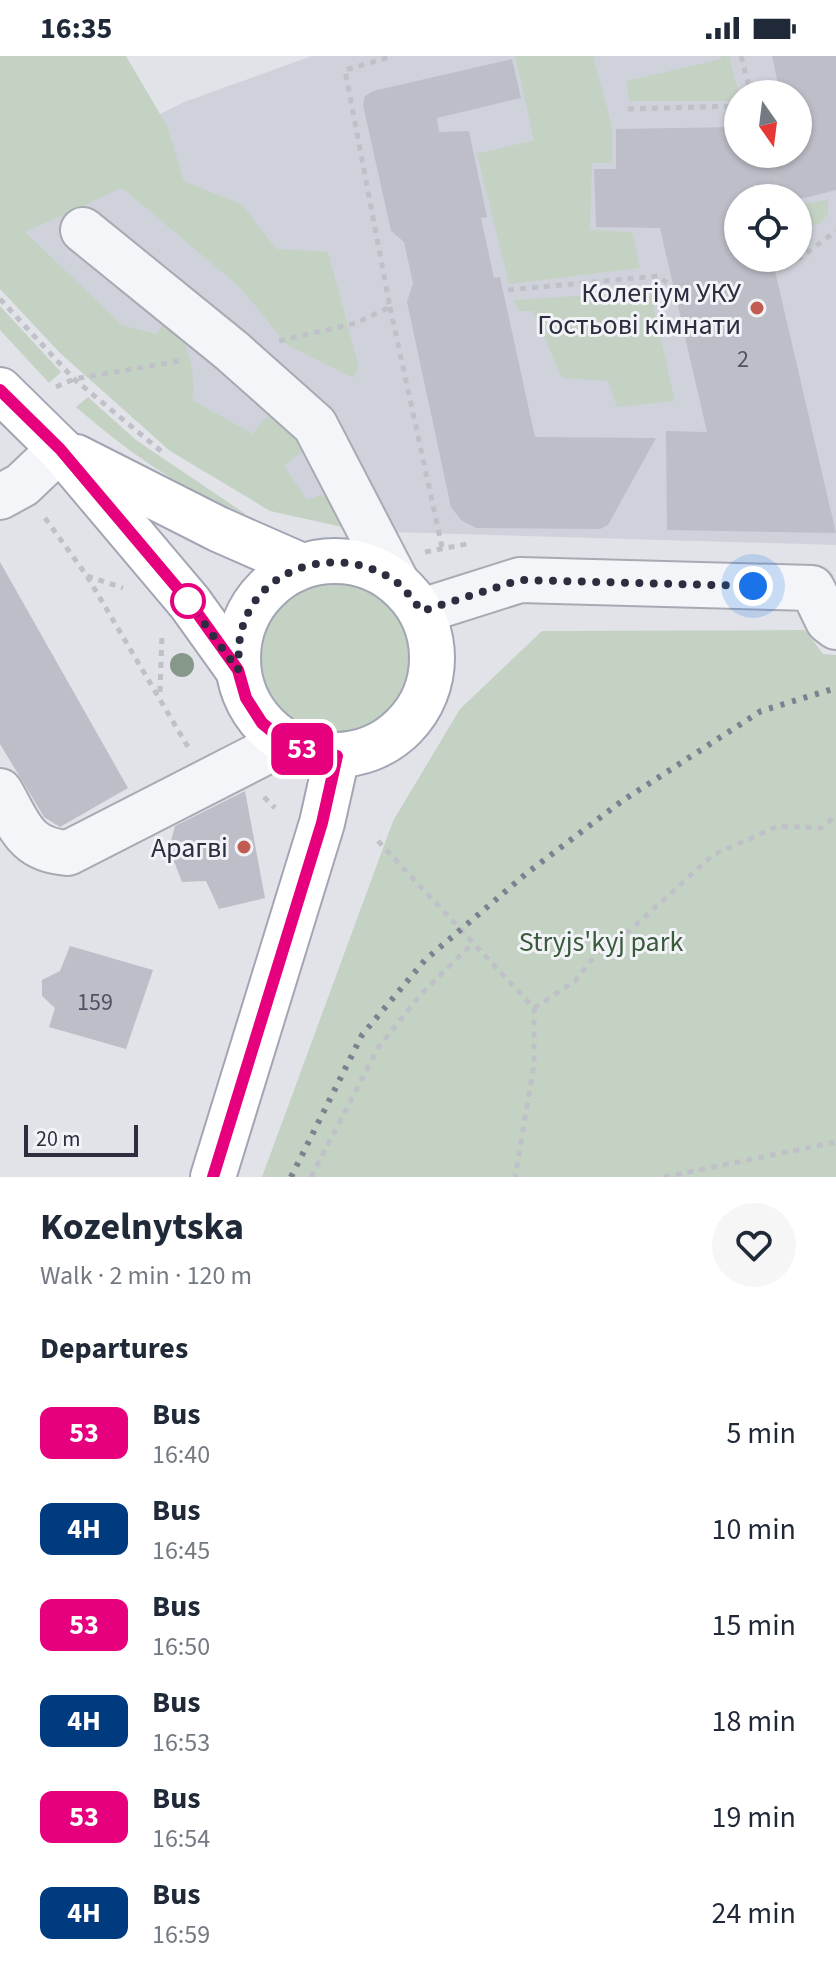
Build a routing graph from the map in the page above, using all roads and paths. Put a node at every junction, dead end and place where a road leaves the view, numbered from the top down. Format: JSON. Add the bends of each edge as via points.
{"nodes":[{"id":1,"x":393,"y":56,"type":"edge"},
{"id":2,"x":741,"y":56,"type":"edge"},
{"id":3,"x":747,"y":80,"type":"edge"},
{"id":4,"x":724,"y":106,"type":"edge"},
{"id":5,"x":628,"y":109,"type":"dead end"},
{"id":6,"x":83,"y":230,"type":"dead end"},
{"id":7,"x":835,"y":232,"type":"edge"},
{"id":8,"x":836,"y":244,"type":"edge"},
{"id":9,"x":812,"y":247,"type":"edge"},
{"id":10,"x":673,"y":287,"type":"dead end"},
{"id":11,"x":508,"y":290,"type":"dead end"},
{"id":12,"x":0,"y":299,"type":"edge"},
{"id":13,"x":390,"y":307,"type":"junction"},
{"id":14,"x":232,"y":351,"type":"junction"},
{"id":15,"x":74,"y":379,"type":"junction"},
{"id":16,"x":0,"y":390,"type":"edge"},
{"id":17,"x":46,"y":391,"type":"dead end"},
{"id":18,"x":60,"y":449,"type":"junction"},
{"id":19,"x":165,"y":454,"type":"dead end"},
{"id":20,"x":11,"y":491,"type":"edge"},
{"id":21,"x":442,"y":547,"type":"dead end"},
{"id":22,"x":302,"y":566,"type":"junction"},
{"id":23,"x":87,"y":576,"type":"junction"},
{"id":24,"x":126,"y":589,"type":"dead end"},
{"id":25,"x":409,"y":596,"type":"junction"},
{"id":26,"x":163,"y":622,"type":"dead end"},
{"id":27,"x":836,"y":627,"type":"edge"},
{"id":28,"x":238,"y":670,"type":"junction"},
{"id":29,"x":160,"y":693,"type":"junction"},
{"id":30,"x":285,"y":742,"type":"junction"},
{"id":31,"x":337,"y":756,"type":"junction"},
{"id":32,"x":224,"y":772,"type":"junction"},
{"id":33,"x":0,"y":791,"type":"edge"},
{"id":34,"x":275,"y":808,"type":"dead end"},
{"id":35,"x":836,"y":816,"type":"edge"},
{"id":36,"x":378,"y":841,"type":"dead end"},
{"id":37,"x":473,"y":943,"type":"junction"},
{"id":38,"x":534,"y":1008,"type":"junction"},
{"id":39,"x":836,"y":1142,"type":"edge"},
{"id":40,"x":213,"y":1177,"type":"edge"},
{"id":41,"x":311,"y":1177,"type":"edge"},
{"id":42,"x":515,"y":1177,"type":"edge"},
{"id":43,"x":664,"y":1177,"type":"edge"}],
"edges":[{"from":1,"to":13,"type":"path","via":[[345,70]]},
{"from":2,"to":3,"type":"path"},
{"from":4,"to":5,"type":"path"},
{"from":6,"to":14,"type":"lane"},
{"from":7,"to":8,"type":"path"},
{"from":7,"to":9,"type":"path"},
{"from":10,"to":11,"type":"path","via":[[658,276]]},
{"from":12,"to":15,"type":"path"},
{"from":13,"to":14,"type":"path","via":[[356,323]]},
{"from":13,"to":21,"type":"path"},
{"from":14,"to":15,"type":"path"},
{"from":14,"to":25,"type":"lane","via":[[315,425]]},
{"from":15,"to":17,"type":"path"},
{"from":15,"to":19,"type":"path"},
{"from":16,"to":18,"type":"main road"},
{"from":18,"to":20,"type":"lane"},
{"from":18,"to":22,"type":"main road"},
{"from":18,"to":28,"type":"main road","via":[[190,603]]},
{"from":20,"to":23,"type":"path"},
{"from":22,"to":25,"type":"main road","via":[[367,565]]},
{"from":22,"to":28,"type":"main road","via":[[274,582],[252,607],[240,637]]},
{"from":23,"to":24,"type":"path"},
{"from":23,"to":29,"type":"path"},
{"from":25,"to":27,"type":"lane","via":[[520,580],[812,588]]},
{"from":25,"to":31,"type":"main road","via":[[433,650],[429,689],[408,723],[376,747]]},
{"from":26,"to":29,"type":"path"},
{"from":28,"to":30,"type":"main road","via":[[246,698],[262,723]]},
{"from":29,"to":32,"type":"path","via":[[194,757]]},
{"from":30,"to":31,"type":"main road"},
{"from":30,"to":32,"type":"lane"},
{"from":31,"to":40,"type":"main road","via":[[322,823]]},
{"from":32,"to":33,"type":"lane","via":[[68,853],[31,844]]},
{"from":32,"to":34,"type":"path","via":[[247,780]]},
{"from":35,"to":38,"type":"path","via":[[821,828],[778,826],[713,855],[629,931],[600,949],[575,981]]},
{"from":36,"to":37,"type":"path"},
{"from":37,"to":38,"type":"path"},
{"from":37,"to":41,"type":"path","via":[[421,994],[378,1048]]},
{"from":38,"to":42,"type":"path","via":[[534,1065]]},
{"from":39,"to":43,"type":"path"}]}
